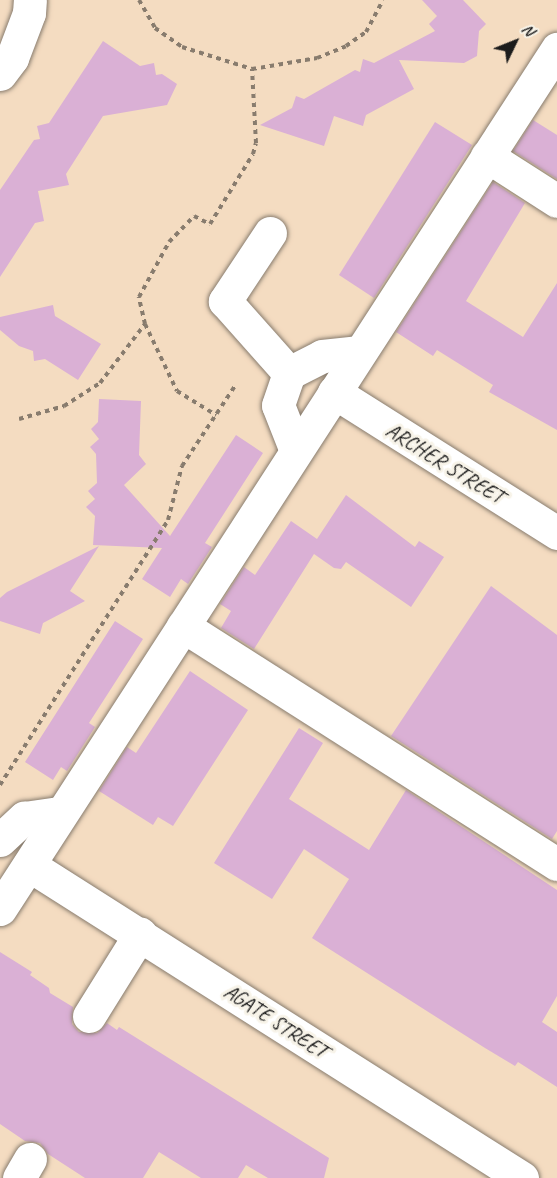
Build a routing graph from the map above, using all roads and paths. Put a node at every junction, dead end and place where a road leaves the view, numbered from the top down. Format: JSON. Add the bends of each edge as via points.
{"nodes":[{"id":1,"x":30,"y":0,"type":"edge"},
{"id":2,"x":139,"y":0,"type":"edge"},
{"id":3,"x":383,"y":0,"type":"edge"},
{"id":4,"x":557,"y":49,"type":"edge"},
{"id":5,"x":252,"y":69,"type":"junction"},
{"id":6,"x":0,"y":74,"type":"edge"},
{"id":7,"x":487,"y":156,"type":"junction"},
{"id":8,"x":557,"y":201,"type":"edge"},
{"id":9,"x":270,"y":232,"type":"dead end"},
{"id":10,"x":145,"y":324,"type":"junction"},
{"id":11,"x":360,"y":351,"type":"junction"},
{"id":12,"x":289,"y":373,"type":"junction"},
{"id":13,"x":235,"y":386,"type":"dead end"},
{"id":14,"x":334,"y":392,"type":"junction"},
{"id":15,"x":216,"y":415,"type":"junction"},
{"id":16,"x":19,"y":419,"type":"dead end"},
{"id":17,"x":296,"y":451,"type":"junction"},
{"id":18,"x":557,"y":533,"type":"edge"},
{"id":19,"x":183,"y":626,"type":"junction"},
{"id":20,"x":0,"y":785,"type":"edge"},
{"id":21,"x":59,"y":813,"type":"junction"},
{"id":22,"x":0,"y":840,"type":"edge"},
{"id":23,"x":557,"y":864,"type":"edge"},
{"id":24,"x":29,"y":865,"type":"junction"},
{"id":25,"x":0,"y":909,"type":"edge"},
{"id":26,"x":140,"y":934,"type":"junction"},
{"id":27,"x":89,"y":1016,"type":"dead end"},
{"id":28,"x":522,"y":1178,"type":"edge"}],
"edges":[{"from":1,"to":6,"type":"street","via":[[29,14],[12,58]]},
{"from":2,"to":5,"type":"path","via":[[155,28],[182,47]]},
{"from":3,"to":5,"type":"path","via":[[366,32],[346,46],[317,58]]},
{"from":4,"to":7,"type":"street"},
{"from":5,"to":10,"type":"path","via":[[254,154],[210,224],[194,216],[169,242],[139,297]]},
{"from":7,"to":8,"type":"street"},
{"from":7,"to":11,"type":"street"},
{"from":9,"to":12,"type":"street","via":[[225,301]]},
{"from":10,"to":15,"type":"path","via":[[177,391]]},
{"from":10,"to":16,"type":"path","via":[[100,383],[64,406]]},
{"from":11,"to":12,"type":"street","via":[[322,356]]},
{"from":11,"to":14,"type":"street"},
{"from":12,"to":17,"type":"street","via":[[278,405]]},
{"from":13,"to":15,"type":"path"},
{"from":14,"to":17,"type":"street"},
{"from":14,"to":18,"type":"street","name":"ARCHER STREET"},
{"from":15,"to":20,"type":"path","via":[[182,466],[168,520]]},
{"from":17,"to":19,"type":"street"},
{"from":19,"to":21,"type":"street"},
{"from":19,"to":23,"type":"street"},
{"from":21,"to":22,"type":"street","via":[[24,818]]},
{"from":21,"to":24,"type":"street"},
{"from":24,"to":25,"type":"street"},
{"from":24,"to":26,"type":"street","name":"AGATE STREET"},
{"from":26,"to":27,"type":"street"},
{"from":26,"to":28,"type":"street","name":"AGATE STREET"}]}
